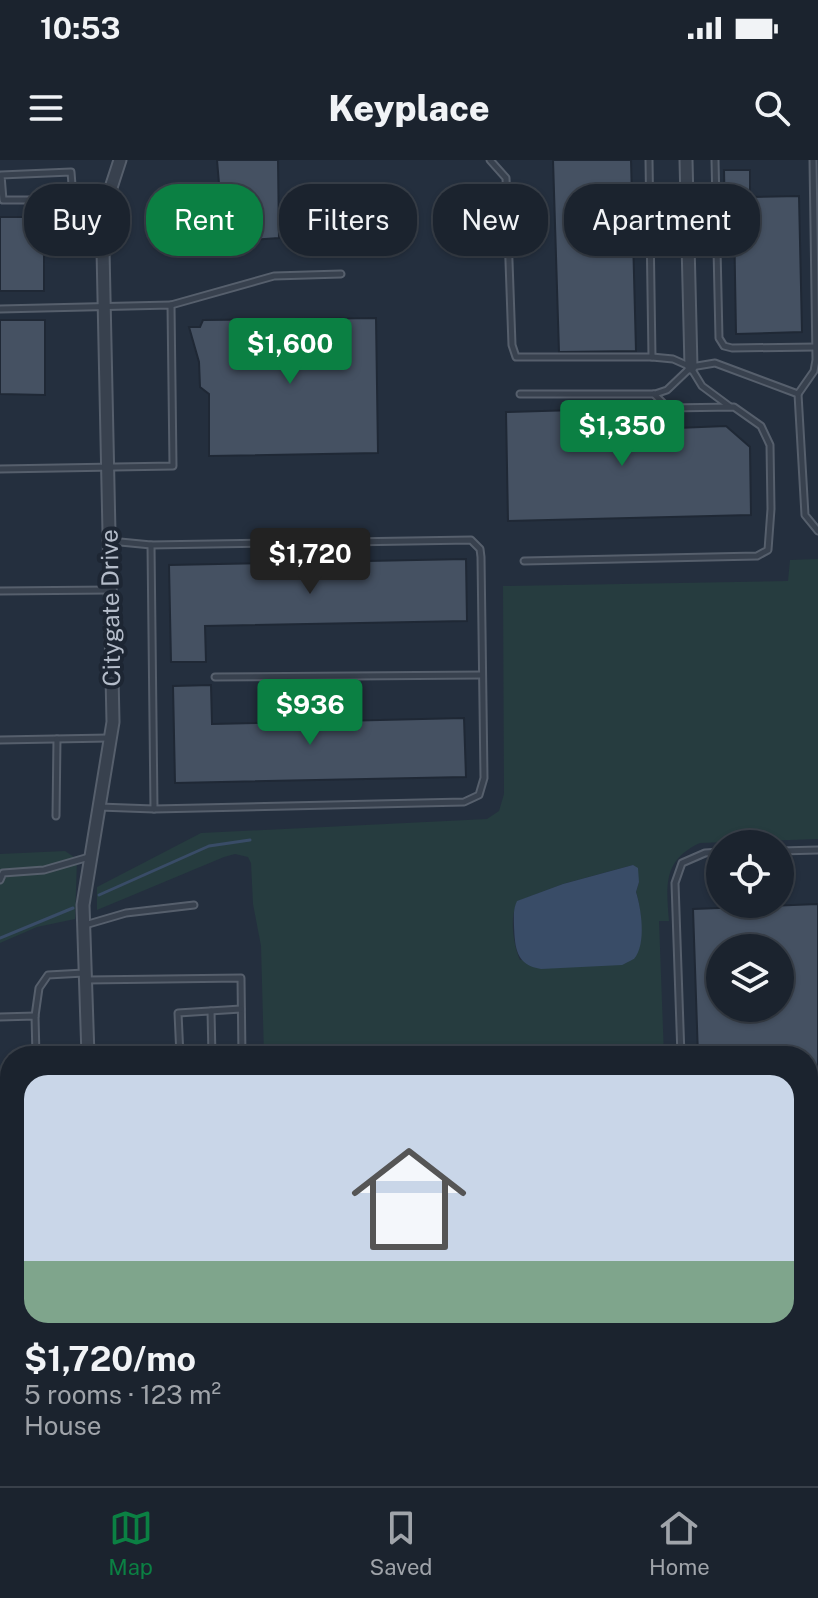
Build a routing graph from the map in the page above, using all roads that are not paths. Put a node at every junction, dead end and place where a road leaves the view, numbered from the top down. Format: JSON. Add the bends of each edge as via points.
{"nodes":[{"id":1,"x":120,"y":160,"type":"edge"},
{"id":2,"x":490,"y":160,"type":"edge"},
{"id":3,"x":649,"y":160,"type":"edge"},
{"id":4,"x":686,"y":160,"type":"edge"},
{"id":5,"x":715,"y":160,"type":"edge"},
{"id":6,"x":813,"y":160,"type":"edge"},
{"id":7,"x":112,"y":184,"type":"edge"},
{"id":8,"x":73,"y":198,"type":"joint"},
{"id":9,"x":103,"y":256,"type":"edge"},
{"id":10,"x":341,"y":274,"type":"dead end"},
{"id":11,"x":104,"y":305,"type":"junction"},
{"id":12,"x":171,"y":305,"type":"junction"},
{"id":13,"x":0,"y":309,"type":"edge"},
{"id":14,"x":816,"y":347,"type":"edge"},
{"id":15,"x":652,"y":357,"type":"junction"},
{"id":16,"x":691,"y":367,"type":"junction"},
{"id":17,"x":520,"y":394,"type":"dead end"},
{"id":18,"x":654,"y":394,"type":"junction"},
{"id":19,"x":798,"y":394,"type":"junction"},
{"id":20,"x":730,"y":407,"type":"junction"},
{"id":21,"x":108,"y":467,"type":"junction"},
{"id":22,"x":0,"y":469,"type":"edge"},
{"id":23,"x":818,"y":531,"type":"edge"},
{"id":24,"x":109,"y":541,"type":"junction"},
{"id":25,"x":151,"y":545,"type":"junction"},
{"id":26,"x":524,"y":561,"type":"dead end"},
{"id":27,"x":110,"y":590,"type":"junction"},
{"id":28,"x":0,"y":591,"type":"edge"},
{"id":29,"x":482,"y":675,"type":"junction"},
{"id":30,"x":215,"y":677,"type":"dead end"},
{"id":31,"x":110,"y":738,"type":"junction"},
{"id":32,"x":57,"y":739,"type":"junction"},
{"id":33,"x":0,"y":740,"type":"edge"},
{"id":34,"x":99,"y":807,"type":"junction"},
{"id":35,"x":154,"y":809,"type":"junction"},
{"id":36,"x":56,"y":816,"type":"dead end"},
{"id":37,"x":818,"y":850,"type":"edge"},
{"id":38,"x":794,"y":851,"type":"edge"},
{"id":39,"x":706,"y":853,"type":"edge"},
{"id":40,"x":91,"y":857,"type":"junction"},
{"id":41,"x":0,"y":880,"type":"edge"},
{"id":42,"x":194,"y":905,"type":"dead end"},
{"id":43,"x":84,"y":925,"type":"junction"},
{"id":44,"x":86,"y":976,"type":"junction"},
{"id":45,"x":241,"y":1009,"type":"junction"},
{"id":46,"x":211,"y":1011,"type":"junction"},
{"id":47,"x":35,"y":1016,"type":"junction"},
{"id":48,"x":0,"y":1017,"type":"edge"},
{"id":49,"x":36,"y":1046,"type":"edge"},
{"id":50,"x":88,"y":1046,"type":"edge"},
{"id":51,"x":180,"y":1046,"type":"edge"},
{"id":52,"x":212,"y":1046,"type":"edge"},
{"id":53,"x":242,"y":1046,"type":"edge"},
{"id":54,"x":681,"y":1046,"type":"edge"}],
"edges":[{"from":1,"to":7,"type":"street","name":"Citygate Drive"},
{"from":2,"to":15,"type":"lane","via":[[506,178],[516,357]]},
{"from":3,"to":15,"type":"lane"},
{"from":4,"to":16,"type":"street"},
{"from":5,"to":14,"type":"lane","via":[[719,338],[732,348]]},
{"from":6,"to":14,"type":"lane"},
{"from":8,"to":8,"type":"lane","via":[[3,200],[1,175],[71,172]]},
{"from":9,"to":11,"type":"street","name":"Citygate Drive"},
{"from":10,"to":12,"type":"lane","via":[[274,276]]},
{"from":11,"to":12,"type":"lane"},
{"from":11,"to":13,"type":"lane"},
{"from":11,"to":21,"type":"street","name":"Citygate Drive"},
{"from":12,"to":21,"type":"lane","via":[[173,466]]},
{"from":14,"to":19,"type":"lane","via":[[814,371]]},
{"from":15,"to":16,"type":"lane"},
{"from":16,"to":18,"type":"lane","via":[[667,390]]},
{"from":16,"to":19,"type":"lane","via":[[715,363]]},
{"from":16,"to":20,"type":"lane","via":[[702,386]]},
{"from":17,"to":18,"type":"lane"},
{"from":18,"to":20,"type":"lane","via":[[668,408]]},
{"from":19,"to":23,"type":"lane","via":[[805,515]]},
{"from":20,"to":26,"type":"lane","via":[[761,426],[770,445],[770,538],[764,555]]},
{"from":21,"to":22,"type":"lane"},
{"from":21,"to":24,"type":"street","name":"Citygate Drive"},
{"from":24,"to":25,"type":"lane"},
{"from":24,"to":27,"type":"street","name":"Citygate Drive"},
{"from":25,"to":29,"type":"lane","via":[[471,540],[481,557]]},
{"from":25,"to":35,"type":"lane"},
{"from":27,"to":28,"type":"lane"},
{"from":27,"to":31,"type":"street","name":"Citygate Drive"},
{"from":29,"to":30,"type":"lane"},
{"from":29,"to":35,"type":"lane","via":[[484,778],[483,789],[472,800]]},
{"from":31,"to":32,"type":"lane"},
{"from":31,"to":34,"type":"street","name":"Citygate Drive"},
{"from":32,"to":33,"type":"lane"},
{"from":32,"to":36,"type":"lane"},
{"from":34,"to":35,"type":"lane"},
{"from":34,"to":40,"type":"street","name":"Citygate Drive"},
{"from":37,"to":38,"type":"lane"},
{"from":39,"to":54,"type":"lane","via":[[682,863],[675,883]]},
{"from":40,"to":41,"type":"lane","via":[[44,870],[3,873]]},
{"from":40,"to":43,"type":"street","name":"Citygate Drive"},
{"from":42,"to":43,"type":"lane","via":[[126,913]]},
{"from":43,"to":44,"type":"street","name":"Citygate Drive"},
{"from":44,"to":45,"type":"lane","via":[[241,978]]},
{"from":44,"to":47,"type":"lane","via":[[48,975],[39,988]]},
{"from":44,"to":50,"type":"street","name":"Citygate Drive"},
{"from":45,"to":46,"type":"lane"},
{"from":45,"to":53,"type":"lane"},
{"from":46,"to":51,"type":"lane","via":[[178,1013]]},
{"from":46,"to":52,"type":"lane"},
{"from":47,"to":48,"type":"lane"},
{"from":47,"to":49,"type":"lane"}]}
